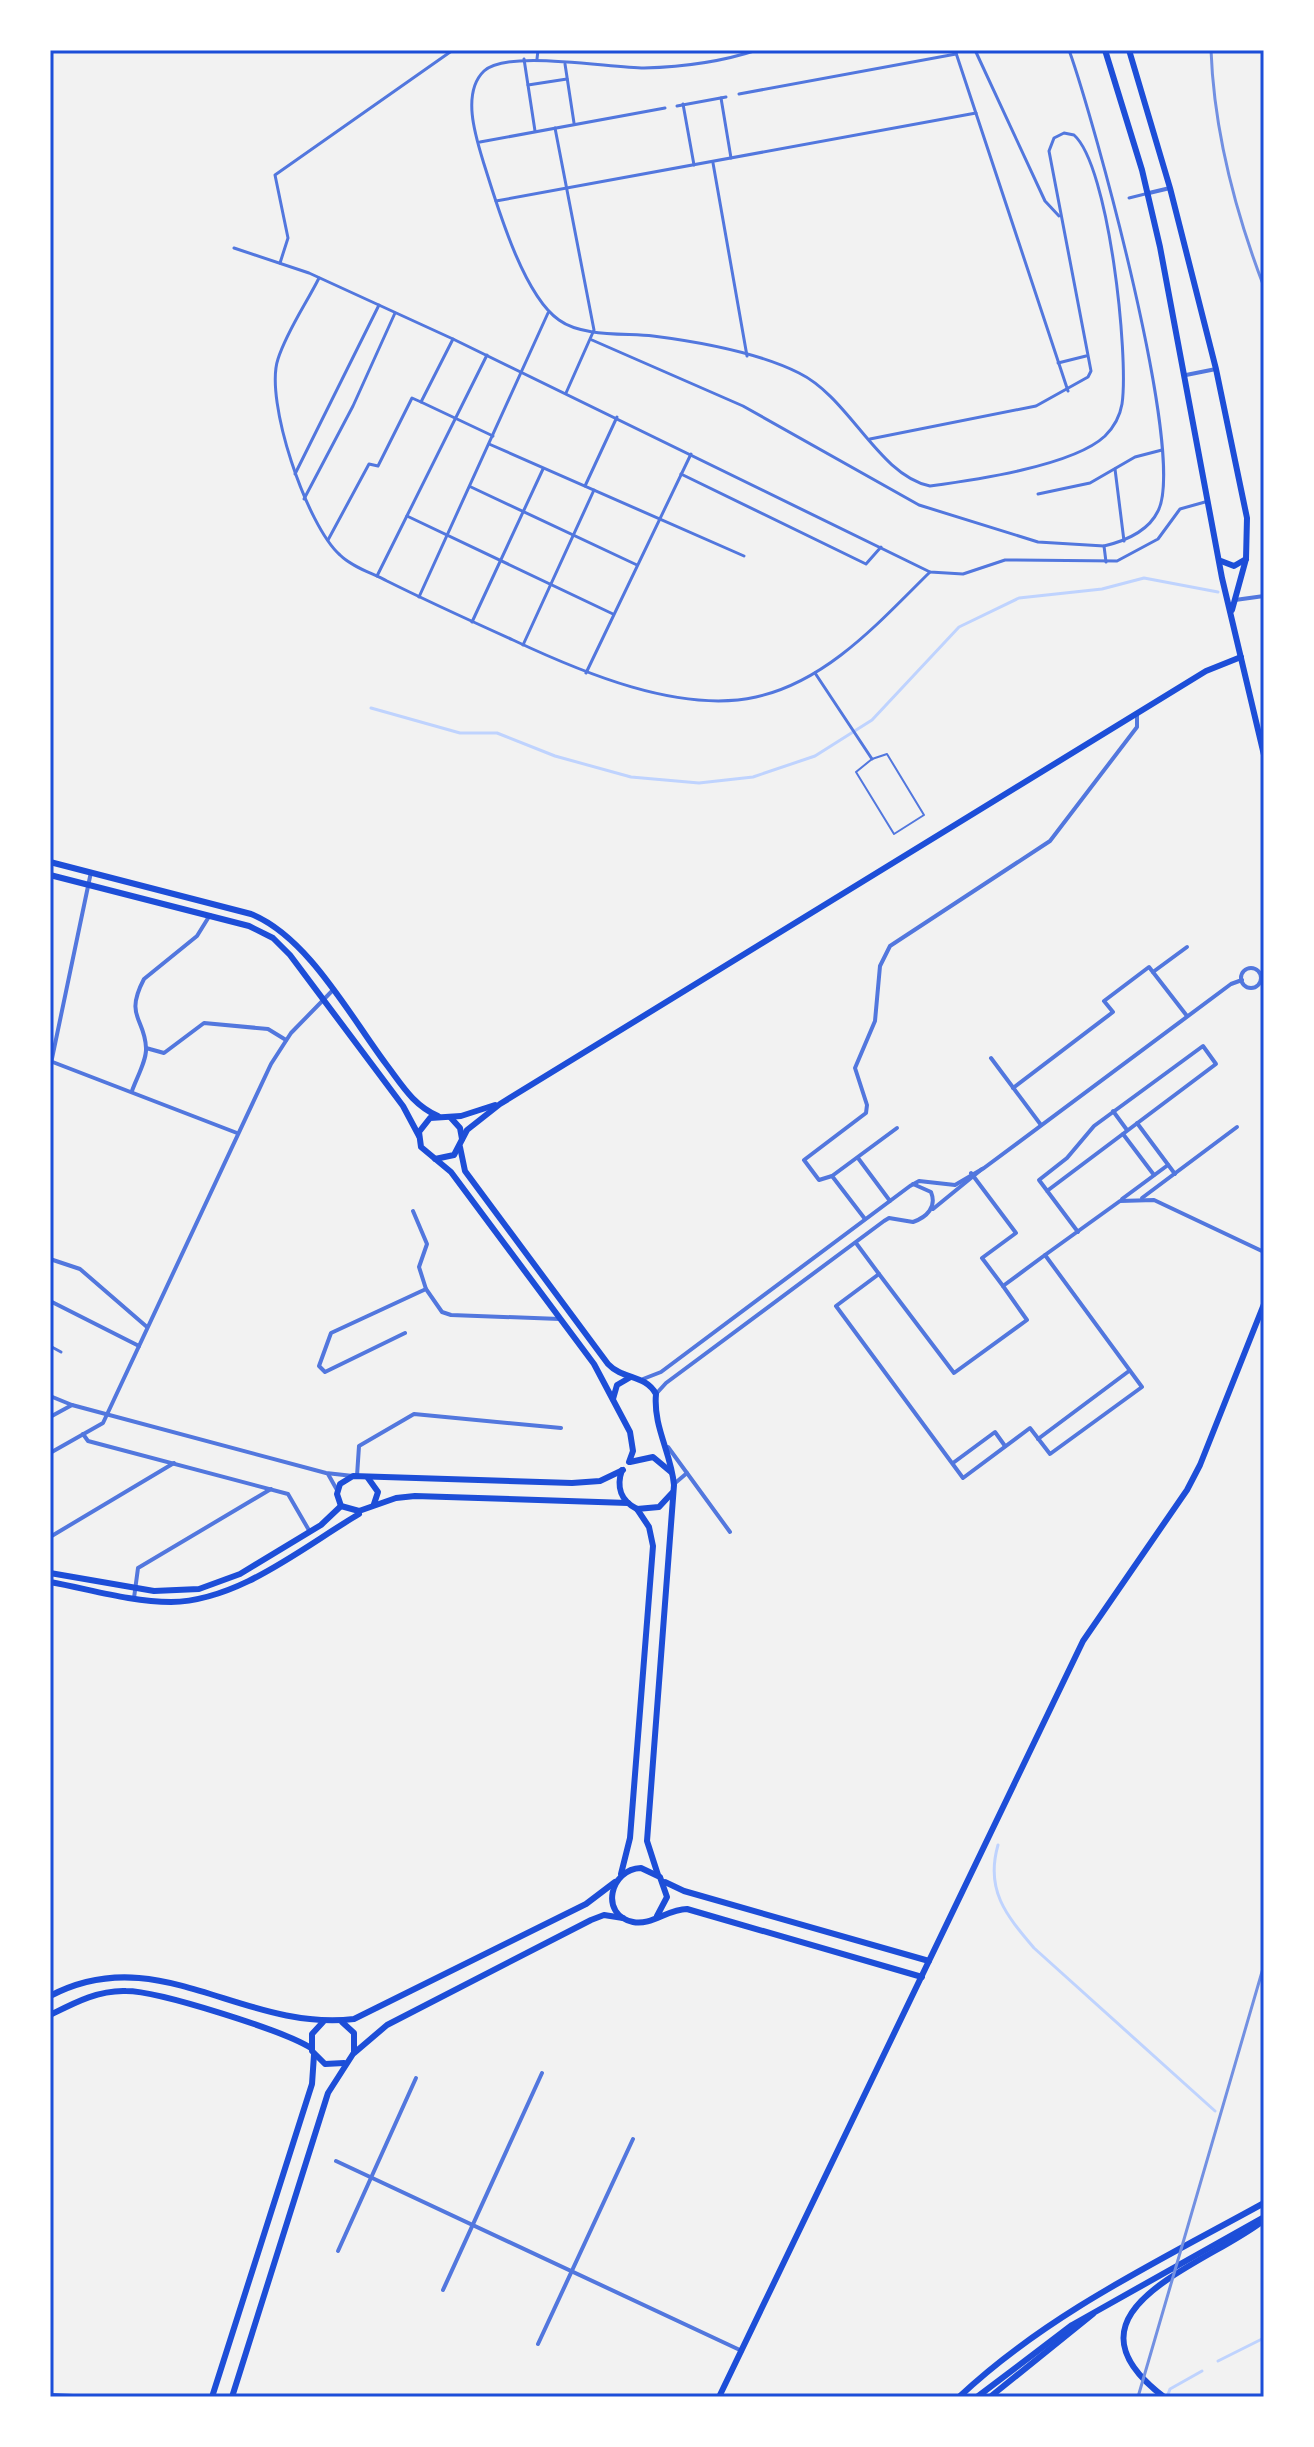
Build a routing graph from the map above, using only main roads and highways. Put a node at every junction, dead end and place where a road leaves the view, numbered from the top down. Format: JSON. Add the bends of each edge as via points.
{"nodes":[{"id":1,"x":1105,"y":50,"type":"edge"},
{"id":2,"x":1129,"y":50,"type":"edge"},
{"id":3,"x":1246,"y":559,"type":"junction"},
{"id":4,"x":1220,"y":560,"type":"junction"},
{"id":5,"x":1231,"y":613,"type":"junction"},
{"id":6,"x":1241,"y":657,"type":"junction"},
{"id":7,"x":1264,"y":755,"type":"edge"},
{"id":8,"x":50,"y":862,"type":"edge"},
{"id":9,"x":50,"y":875,"type":"edge"},
{"id":10,"x":387,"y":1066,"type":"junction"},
{"id":11,"x":378,"y":1073,"type":"junction"},
{"id":12,"x":500,"y":1104,"type":"junction"},
{"id":13,"x":438,"y":1116,"type":"junction"},
{"id":14,"x":450,"y":1118,"type":"junction"},
{"id":15,"x":419,"y":1136,"type":"junction"},
{"id":16,"x":462,"y":1139,"type":"junction"},
{"id":17,"x":460,"y":1147,"type":"junction"},
{"id":18,"x":435,"y":1159,"type":"junction"},
{"id":19,"x":1264,"y":1304,"type":"edge"},
{"id":20,"x":629,"y":1378,"type":"junction"},
{"id":21,"x":613,"y":1399,"type":"junction"},
{"id":22,"x":629,"y":1462,"type":"junction"},
{"id":23,"x":623,"y":1470,"type":"junction"},
{"id":24,"x":671,"y":1472,"type":"junction"},
{"id":25,"x":368,"y":1478,"type":"junction"},
{"id":26,"x":673,"y":1487,"type":"junction"},
{"id":27,"x":628,"y":1503,"type":"junction"},
{"id":28,"x":341,"y":1506,"type":"junction"},
{"id":29,"x":368,"y":1508,"type":"junction"},
{"id":30,"x":637,"y":1509,"type":"junction"},
{"id":31,"x":50,"y":1573,"type":"edge"},
{"id":32,"x":50,"y":1582,"type":"edge"},
{"id":33,"x":621,"y":1874,"type":"junction"},
{"id":34,"x":660,"y":1877,"type":"junction"},
{"id":35,"x":615,"y":1882,"type":"junction"},
{"id":36,"x":657,"y":1916,"type":"junction"},
{"id":37,"x":623,"y":1918,"type":"junction"},
{"id":38,"x":887,"y":1949,"type":"junction"},
{"id":39,"x":929,"y":1961,"type":"junction"},
{"id":40,"x":881,"y":1964,"type":"junction"},
{"id":41,"x":922,"y":1977,"type":"junction"},
{"id":42,"x":50,"y":1996,"type":"edge"},
{"id":43,"x":50,"y":2015,"type":"edge"},
{"id":44,"x":326,"y":2021,"type":"junction"},
{"id":45,"x":338,"y":2021,"type":"junction"},
{"id":46,"x":312,"y":2051,"type":"junction"},
{"id":47,"x":353,"y":2054,"type":"junction"},
{"id":48,"x":347,"y":2061,"type":"junction"},
{"id":49,"x":1264,"y":2203,"type":"edge"},
{"id":50,"x":1264,"y":2219,"type":"edge"},
{"id":51,"x":1098,"y":2310,"type":"junction"},
{"id":52,"x":50,"y":2396,"type":"edge"},
{"id":53,"x":73,"y":2397,"type":"edge"},
{"id":54,"x":212,"y":2397,"type":"edge"},
{"id":55,"x":232,"y":2397,"type":"edge"},
{"id":56,"x":719,"y":2397,"type":"edge"},
{"id":57,"x":959,"y":2397,"type":"edge"},
{"id":58,"x":977,"y":2397,"type":"edge"},
{"id":59,"x":990,"y":2397,"type":"edge"},
{"id":60,"x":1018,"y":2397,"type":"edge"},
{"id":61,"x":1101,"y":2397,"type":"edge"},
{"id":62,"x":1164,"y":2397,"type":"edge"}],
"edges":[{"from":1,"to":4,"type":"main road","via":[[1147,194]]},
{"from":2,"to":3,"type":"main road","via":[[1216,369],[1247,518]]},
{"from":3,"to":4,"type":"main road","via":[[1234,566]]},
{"from":3,"to":5,"type":"main road"},
{"from":4,"to":5,"type":"main road"},
{"from":5,"to":6,"type":"main road"},
{"from":6,"to":7,"type":"main road"},
{"from":6,"to":12,"type":"main road","via":[[1206,671],[1136,713]]},
{"from":8,"to":10,"type":"main road","via":[[263,919],[291,938]]},
{"from":9,"to":11,"type":"main road","via":[[249,926],[273,938]]},
{"from":10,"to":11,"type":"main road"},
{"from":10,"to":13,"type":"main road","via":[[415,1102]]},
{"from":11,"to":15,"type":"main road"},
{"from":12,"to":14,"type":"main road"},
{"from":12,"to":16,"type":"main road"},
{"from":13,"to":14,"type":"main road"},
{"from":13,"to":15,"type":"main road","via":[[423,1124]]},
{"from":14,"to":16,"type":"main road"},
{"from":15,"to":18,"type":"main road","via":[[422,1150]]},
{"from":16,"to":17,"type":"main road"},
{"from":17,"to":18,"type":"main road","via":[[449,1158]]},
{"from":17,"to":20,"type":"main road","via":[[465,1171],[608,1364]]},
{"from":18,"to":21,"type":"main road","via":[[451,1172],[594,1364]]},
{"from":19,"to":39,"type":"main road","via":[[1200,1465],[1083,1641]]},
{"from":20,"to":21,"type":"main road","via":[[617,1385]]},
{"from":20,"to":24,"type":"main road","via":[[643,1379],[656,1394],[654,1416]]},
{"from":21,"to":22,"type":"main road","via":[[630,1432]]},
{"from":22,"to":23,"type":"main road"},
{"from":22,"to":24,"type":"main road","via":[[653,1457]]},
{"from":23,"to":25,"type":"main road","via":[[587,1483]]},
{"from":23,"to":27,"type":"main road","via":[[620,1490]]},
{"from":24,"to":26,"type":"main road"},
{"from":25,"to":28,"type":"main road","via":[[343,1480],[337,1490]]},
{"from":25,"to":29,"type":"main road","via":[[378,1492]]},
{"from":26,"to":30,"type":"main road","via":[[659,1507]]},
{"from":26,"to":34,"type":"main road","via":[[647,1841]]},
{"from":27,"to":29,"type":"main road","via":[[415,1496]]},
{"from":27,"to":30,"type":"main road"},
{"from":28,"to":29,"type":"main road","via":[[352,1512]]},
{"from":28,"to":31,"type":"main road","via":[[310,1532],[210,1586],[171,1592]]},
{"from":29,"to":32,"type":"main road","via":[[222,1592],[171,1602]]},
{"from":30,"to":33,"type":"main road","via":[[653,1546],[630,1838]]},
{"from":33,"to":34,"type":"main road","via":[[638,1868]]},
{"from":33,"to":35,"type":"main road"},
{"from":34,"to":36,"type":"main road","via":[[667,1897]]},
{"from":34,"to":38,"type":"main road","via":[[684,1891]]},
{"from":35,"to":37,"type":"main road","via":[[612,1900]]},
{"from":35,"to":45,"type":"main road","via":[[586,1904],[380,2009]]},
{"from":36,"to":37,"type":"main road","via":[[640,1922]]},
{"from":36,"to":40,"type":"main road","via":[[687,1909]]},
{"from":37,"to":47,"type":"main road","via":[[604,1915],[591,1920],[387,2025]]},
{"from":38,"to":39,"type":"main road"},
{"from":38,"to":40,"type":"main road"},
{"from":39,"to":41,"type":"main road"},
{"from":40,"to":41,"type":"main road"},
{"from":41,"to":56,"type":"main road"},
{"from":42,"to":44,"type":"main road","via":[[88,1979],[147,1976],[282,2017]]},
{"from":43,"to":46,"type":"main road","via":[[93,1995],[128,1991],[277,2032]]},
{"from":44,"to":45,"type":"main road"},
{"from":44,"to":46,"type":"main road","via":[[313,2031]]},
{"from":45,"to":47,"type":"main road","via":[[354,2033]]},
{"from":46,"to":48,"type":"main road","via":[[330,2065]]},
{"from":46,"to":54,"type":"main road","via":[[312,2084]]},
{"from":47,"to":48,"type":"main road"},
{"from":48,"to":55,"type":"main road","via":[[328,2093]]},
{"from":49,"to":57,"type":"main road","via":[[1066,2314]]},
{"from":50,"to":51,"type":"main road"},
{"from":50,"to":62,"type":"main road","via":[[1136,2303],[1125,2329],[1125,2350],[1137,2373]]},
{"from":51,"to":58,"type":"main road"},
{"from":51,"to":59,"type":"main road"},
{"from":52,"to":53,"type":"main road"},
{"from":60,"to":61,"type":"main road"}]}
